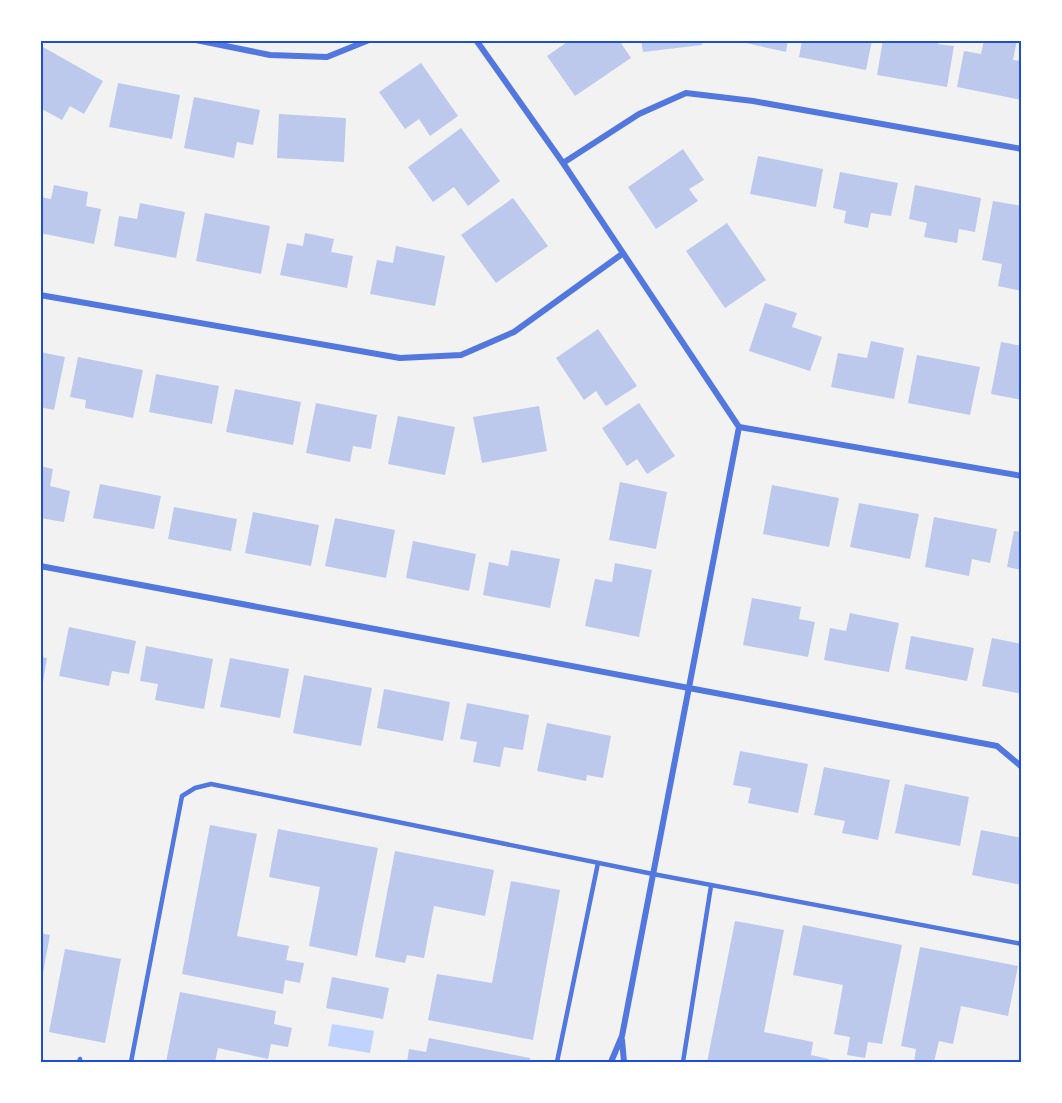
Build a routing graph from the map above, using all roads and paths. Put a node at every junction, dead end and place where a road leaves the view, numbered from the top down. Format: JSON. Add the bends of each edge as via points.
{"nodes":[{"id":1,"x":196,"y":40,"type":"edge"},
{"id":2,"x":369,"y":40,"type":"edge"},
{"id":3,"x":476,"y":40,"type":"edge"},
{"id":4,"x":1022,"y":149,"type":"edge"},
{"id":5,"x":563,"y":163,"type":"junction"},
{"id":6,"x":622,"y":254,"type":"junction"},
{"id":7,"x":40,"y":295,"type":"edge"},
{"id":8,"x":739,"y":427,"type":"junction"},
{"id":9,"x":1022,"y":477,"type":"edge"},
{"id":10,"x":40,"y":566,"type":"edge"},
{"id":11,"x":688,"y":689,"type":"junction"},
{"id":12,"x":1022,"y":767,"type":"edge"},
{"id":13,"x":598,"y":864,"type":"junction"},
{"id":14,"x":652,"y":874,"type":"junction"},
{"id":15,"x":711,"y":886,"type":"junction"},
{"id":16,"x":1022,"y":945,"type":"edge"},
{"id":17,"x":622,"y":1036,"type":"junction"},
{"id":18,"x":131,"y":1062,"type":"edge"},
{"id":19,"x":557,"y":1062,"type":"edge"},
{"id":20,"x":611,"y":1062,"type":"edge"},
{"id":21,"x":624,"y":1062,"type":"edge"},
{"id":22,"x":683,"y":1062,"type":"edge"}],
"edges":[{"from":1,"to":2,"type":"street","via":[[270,55],[327,57]]},
{"from":3,"to":5,"type":"street"},
{"from":4,"to":5,"type":"street","via":[[753,101],[686,93],[639,114]]},
{"from":5,"to":6,"type":"street"},
{"from":6,"to":7,"type":"street","via":[[513,332],[461,355],[400,358]]},
{"from":6,"to":8,"type":"street"},
{"from":8,"to":9,"type":"street"},
{"from":8,"to":11,"type":"street"},
{"from":10,"to":11,"type":"street"},
{"from":11,"to":12,"type":"street","via":[[997,746]]},
{"from":11,"to":14,"type":"street"},
{"from":13,"to":14,"type":"lane"},
{"from":13,"to":18,"type":"lane","via":[[211,784],[195,788],[182,796]]},
{"from":13,"to":19,"type":"lane"},
{"from":14,"to":15,"type":"lane"},
{"from":14,"to":17,"type":"street"},
{"from":15,"to":16,"type":"lane"},
{"from":15,"to":22,"type":"lane"},
{"from":17,"to":20,"type":"street"},
{"from":17,"to":21,"type":"street"}]}
